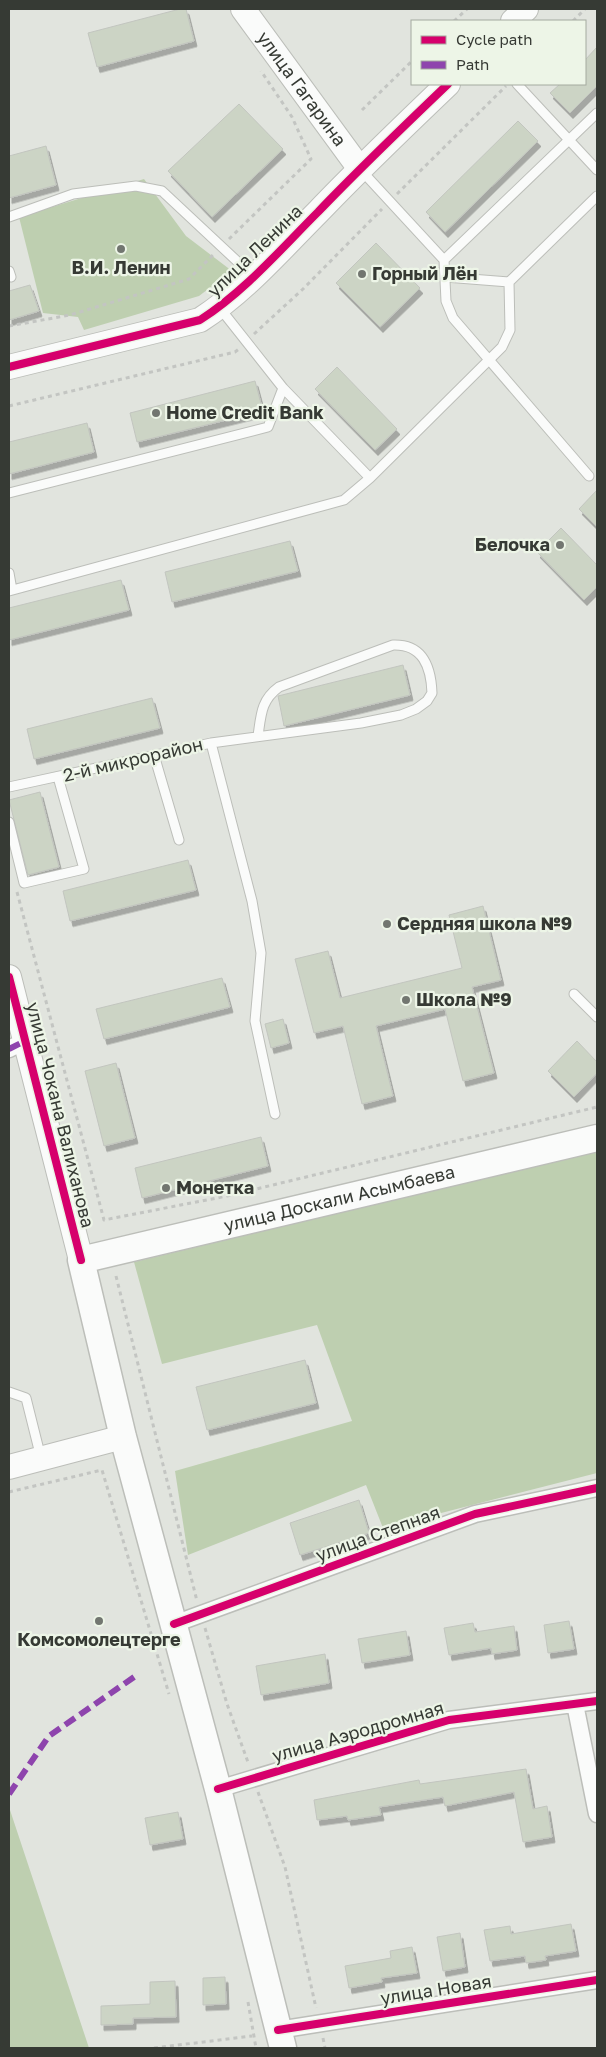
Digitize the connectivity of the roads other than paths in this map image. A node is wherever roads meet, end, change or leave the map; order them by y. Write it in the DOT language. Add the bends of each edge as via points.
graph roads {
  1 [pos="243,9"];
  2 [pos="526,9"];
  3 [pos="514,20"];
  4 [pos="447,85"];
  5 [pos="518,85"];
  6 [pos="597,113"];
  7 [pos="570,139"];
  8 [pos="360,169"];
  9 [pos="597,170"];
  10 [pos="597,196"];
  11 [pos="9,217"];
  12 [pos="444,260"];
  13 [pos="254,277"];
  14 [pos="445,277"];
  15 [pos="509,282"];
  16 [pos="219,307"];
  17 [pos="490,360"];
  18 [pos="9,367"];
  19 [pos="283,388"];
  20 [pos="589,476"];
  21 [pos="370,478"];
  22 [pos="9,493"];
  23 [pos="9,573"];
  24 [pos="11,590"];
  25 [pos="258,736"];
  26 [pos="211,743"];
  27 [pos="154,756"];
  28 [pos="58,777"];
  29 [pos="9,787"];
  30 [pos="9,822"];
  31 [pos="179,840"];
  32 [pos="9,977"];
  33 [pos="574,994"];
  34 [pos="597,1017"];
  35 [pos="17,1045"];
  36 [pos="275,1114"];
  37 [pos="597,1138"];
  38 [pos="81,1260"];
  39 [pos="9,1392"];
  40 [pos="123,1437"];
  41 [pos="42,1458"];
  42 [pos="9,1467"];
  43 [pos="597,1488"];
  44 [pos="174,1624"];
  45 [pos="597,1701"];
  46 [pos="575,1704"];
  47 [pos="218,1789"];
  48 [pos="597,1814"];
  49 [pos="597,1980"];
  50 [pos="280,2039"];
  1 -- 8 [label="street, улица Гагарина"];
  2 -- 3 [label="street"];
  4 -- 8 [label="street, улица Ленина"];
  5 -- 7 [label="lane"];
  6 -- 7 [label="lane"];
  7 -- 9 [label="lane"];
  7 -- 12 [label="lane"];
  8 -- 12 [label="lane"];
  8 -- 13 [label="street, улица Ленина"];
  10 -- 15 [label="lane"];
  11 -- 13 [label="lane" via="73,194 136,186 162,191"];
  12 -- 14 [label="lane"];
  13 -- 16 [label="street, улица Ленина"];
  14 -- 15 [label="lane"];
  14 -- 17 [label="lane" via="448,310"];
  15 -- 17 [label="lane" via="510,330 502,347"];
  16 -- 18 [label="street, улица Ленина" via="200,320"];
  16 -- 19 [label="lane"];
  17 -- 20 [label="lane"];
  17 -- 21 [label="lane"];
  19 -- 21 [label="lane"];
  19 -- 22 [label="lane" via="268,427"];
  21 -- 24 [label="lane" via="344,500"];
  23 -- 24 [label="lane"];
  25 -- 25 [label="lane, 2-й микрорайон" via="262,705 280,687 393,645 407,645 426,662 432,694 416,710 361,723"];
  25 -- 26 [label="lane, 2-й микрорайон"];
  26 -- 27 [label="lane, 2-й микрорайон"];
  26 -- 36 [label="lane" via="252,901 262,953 255,1021"];
  27 -- 28 [label="lane, 2-й микрорайон"];
  27 -- 31 [label="lane"];
  28 -- 29 [label="lane, 2-й микрорайон"];
  28 -- 30 [label="lane" via="84,869 24,883"];
  32 -- 35 [label="street, улица Чокана Валиханова"];
  33 -- 34 [label="lane"];
  35 -- 38 [label="street, улица Чокана Валиханова"];
  37 -- 38 [label="main road, улица Доскали Асымбаева"];
  38 -- 40 [label="main road, улица Чокана Валиханова"];
  39 -- 41 [label="lane" via="26,1398"];
  40 -- 41 [label="street"];
  40 -- 44 [label="main road, улица Чокана Валиханова"];
  41 -- 42 [label="street"];
  43 -- 44 [label="street, улица Степная" via="475,1514"];
  44 -- 47 [label="main road, улица Чокана Валиханова"];
  45 -- 46 [label="street, улица Аэродромная"];
  46 -- 47 [label="street, улица Аэродромная" via="449,1720"];
  46 -- 48 [label="street"];
  47 -- 50 [label="main road, улица Чокана Валиханова"];
  49 -- 50 [label="street, улица Новая" via="320,2023"];
}
